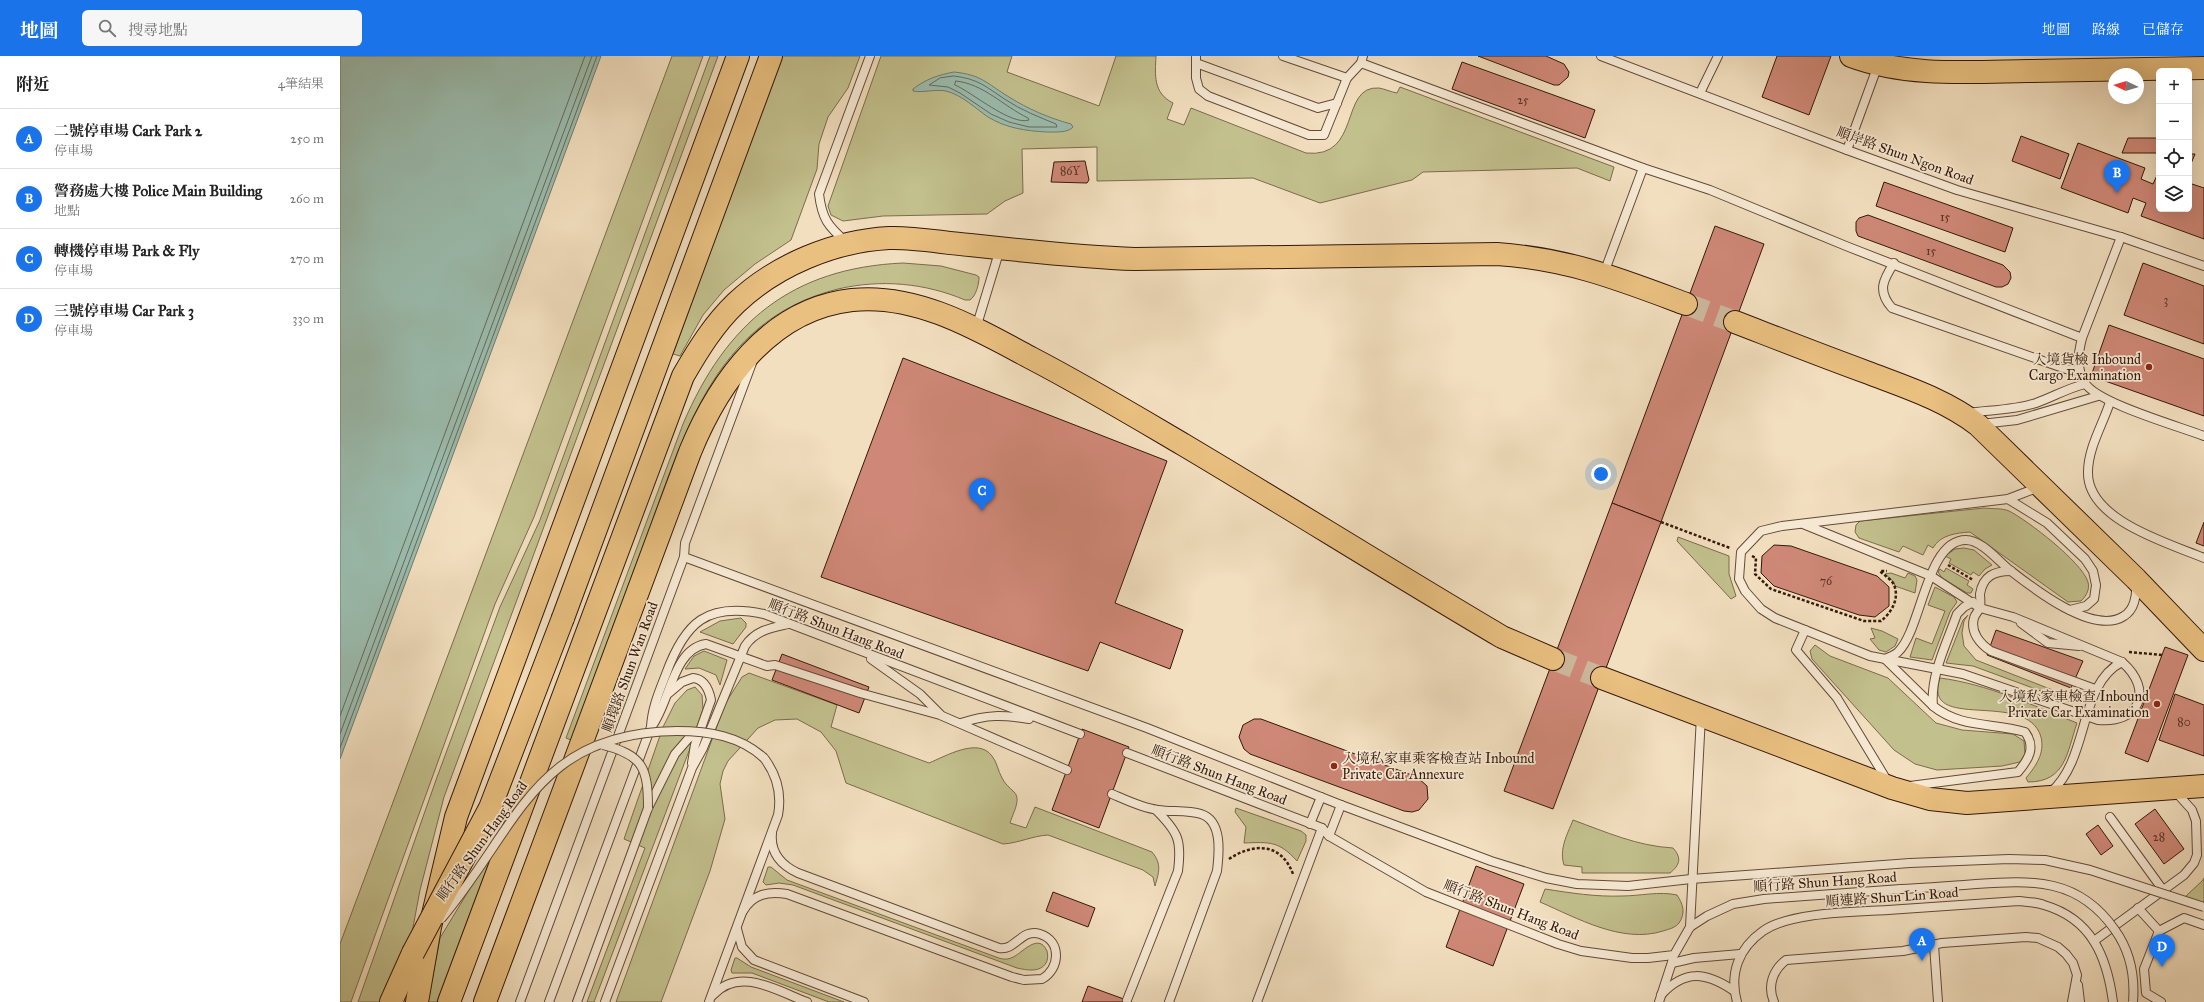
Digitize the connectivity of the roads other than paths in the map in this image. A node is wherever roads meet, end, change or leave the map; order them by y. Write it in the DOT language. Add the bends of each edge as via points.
graph roads {
  1 [pos="738,56"];
  2 [pos="771,56"];
  3 [pos="870,56"];
  4 [pos="1283,56"];
  5 [pos="1601,56"];
  6 [pos="1718,56"];
  7 [pos="1851,56"];
  8 [pos="1362,59"];
  9 [pos="1196,60"];
  10 [pos="1878,65"];
  11 [pos="2204,68"];
  12 [pos="1347,78"];
  13 [pos="1700,93"];
  14 [pos="1337,103"];
  15 [pos="1847,150"];
  16 [pos="1643,168"];
  17 [pos="2121,237"];
  18 [pos="847,244"];
  19 [pos="1000,248"];
  20 [pos="1894,263"];
  21 [pos="2204,266"];
  22 [pos="1604,273"];
  23 [pos="1686,304"];
  24 [pos="1735,322"];
  25 [pos="976,328"];
  26 [pos="2082,338"];
  27 [pos="763,340"];
  28 [pos="2079,371"];
  29 [pos="2085,384"];
  30 [pos="2098,396"];
  31 [pos="2110,402"];
  32 [pos="1970,419"];
  33 [pos="2204,436"];
  34 [pos="2040,486"];
  35 [pos="2008,499"];
  36 [pos="1803,524"];
  37 [pos="684,557"];
  38 [pos="2204,558"];
  39 [pos="2011,571"];
  40 [pos="1931,576"];
  41 [pos="2136,579"];
  42 [pos="1973,602"];
  43 [pos="1980,608"];
  44 [pos="2070,610"];
  45 [pos="788,624"];
  46 [pos="1805,630"];
  47 [pos="2204,650"];
  48 [pos="861,652"];
  49 [pos="740,656"];
  50 [pos="1553,659"];
  51 [pos="1884,659"];
  52 [pos="2122,662"];
  53 [pos="1937,669"];
  54 [pos="1602,678"];
  55 [pos="2095,689"];
  56 [pos="668,694"];
  57 [pos="1933,706"];
  58 [pos="940,715"];
  59 [pos="1701,716"];
  60 [pos="2088,717"];
  61 [pos="1046,721"];
  62 [pos="961,723"];
  63 [pos="651,727"];
  64 [pos="698,732"];
  65 [pos="1080,734"];
  66 [pos="601,744"];
  67 [pos="1127,753"];
  68 [pos="692,768"];
  69 [pos="1067,770"];
  70 [pos="2204,786"];
  71 [pos="2171,787"];
  72 [pos="1892,788"];
  73 [pos="1112,794"];
  74 [pos="2046,796"];
  75 [pos="1321,797"];
  76 [pos="1341,805"];
  77 [pos="648,808"];
  78 [pos="1156,810"];
  79 [pos="2110,817"];
  80 [pos="1310,824"];
  81 [pos="1322,828"];
  82 [pos="772,833"];
  83 [pos="1329,836"];
  84 [pos="1691,879"];
  85 [pos="2163,890"];
  86 [pos="2204,907"];
  87 [pos="2138,908"];
  88 [pos="743,911"];
  89 [pos="738,924"];
  90 [pos="2204,925"];
  91 [pos="1690,927"];
  92 [pos="2159,931"];
  93 [pos="2094,941"];
  94 [pos="1934,945"];
  95 [pos="413,953"];
  96 [pos="1740,954"];
  97 [pos="1673,959"];
  98 [pos="2076,975"];
  99 [pos="1734,990"];
  100 [pos="1660,999"];
  101 [pos="710,1000"];
  102 [pos="1127,1000"];
  103 [pos="391,1002"];
  104 [pos="417,1002"];
  105 [pos="449,1002"];
  106 [pos="485,1002"];
  107 [pos="520,1002"];
  108 [pos="549,1002"];
  109 [pos="577,1002"];
  110 [pos="605,1002"];
  111 [pos="807,1002"];
  112 [pos="864,1002"];
  113 [pos="1170,1002"];
  114 [pos="1258,1002"];
  115 [pos="1737,1002"];
  116 [pos="1774,1002"];
  117 [pos="1938,1002"];
  118 [pos="2072,1002"];
  119 [pos="2080,1002"];
  120 [pos="2113,1002"];
  121 [pos="2133,1002"];
  122 [pos="2161,1002"];
  1 -- 104 [label="highway" via="458,810 430,927"];
  2 -- 95 [label="highway, bridge" via="490,808"];
  3 -- 18 [label="lane" via="818,194 821,212 829,226"];
  4 -- 12 [label="lane"];
  5 -- 13 [label="lane, 順岸路 Shun Ngon Road"];
  6 -- 13 [label="lane"];
  7 -- 10 [label="highway"];
  8 -- 12 [label="lane"];
  8 -- 16 [label="lane"];
  9 -- 14 [label="lane" via="1318,108"];
  9 -- 14 [label="lane" via="1199,89 1208,96 1309,135 1324,135"];
  10 -- 11 [label="highway" via="1915,71 1976,72"];
  10 -- 15 [label="lane"];
  12 -- 14 [label="lane"];
  13 -- 15 [label="lane, 順岸路 Shun Ngon Road"];
  15 -- 17 [label="lane, 順岸路 Shun Ngon Road" via="1958,190"];
  16 -- 20 [label="lane" via="1710,190"];
  16 -- 22 [label="lane"];
  17 -- 21 [label="lane, 順岸路 Shun Ngon Road"];
  17 -- 26 [label="lane"];
  18 -- 19 [label="highway" via="890,238"];
  18 -- 105 [label="highway" via="809,257 760,283 736,303 715,326 683,376"];
  19 -- 22 [label="highway" via="1093,258 1135,259 1497,254 1552,260"];
  19 -- 25 [label="lane"];
  20 -- 26 [label="lane"];
  20 -- 28 [label="lane" via="1882,282 1882,292 1892,308 2066,369"];
  22 -- 23 [label="highway"];
  24 -- 32 [label="highway" via="1903,386 1946,404"];
  25 -- 27 [label="highway" via="911,304 876,299 853,300 831,303 806,313"];
  25 -- 50 [label="highway" via="1090,389 1502,637"];
  26 -- 28 [label="lane" via="2078,355"];
  27 -- 37 [label="lane, 順環路 Shun Wan Road" via="685,543"];
  27 -- 106 [label="highway" via="726,381 694,440"];
  28 -- 29 [label="lane"];
  29 -- 30 [label="lane"];
  29 -- 32 [label="lane" via="2035,403"];
  30 -- 31 [label="lane"];
  30 -- 32 [label="lane" via="2016,420"];
  31 -- 33 [label="lane"];
  31 -- 38 [label="lane" via="2090,457 2087,470 2090,488 2111,514 2124,523"];
  32 -- 34 [label="highway"];
  34 -- 35 [label="lane"];
  34 -- 41 [label="highway"];
  35 -- 36 [label="lane"];
  35 -- 44 [label="lane" via="2047,523 2085,559 2093,571 2096,585 2094,599 2086,606"];
  36 -- 40 [label="lane"];
  36 -- 46 [label="lane" via="1761,531 1741,552 1739,579 1751,600 1775,618"];
  37 -- 75 [label="lane" via="1147,728"];
  37 -- 107 [label="lane, 順環路 Shun Wan Road"];
  39 -- 40 [label="lane" via="1978,544 1967,540 1945,548"];
  39 -- 43 [label="lane" via="1998,571 1982,585"];
  39 -- 44 [label="lane"];
  40 -- 42 [label="lane"];
  40 -- 51 [label="lane" via="1906,641 1898,653"];
  41 -- 44 [label="lane" via="2130,612 2120,619 2096,620"];
  41 -- 47 [label="highway"];
  42 -- 43 [label="lane"];
  42 -- 53 [label="lane" via="1958,614"];
  43 -- 52 [label="lane" via="2013,617"];
  43 -- 55 [label="lane" via="1974,618 1974,633 1982,645 1991,651"];
  45 -- 48 [label="lane, 順行路 Shun Hang Road"];
  45 -- 49 [label="lane" via="759,632 750,639"];
  45 -- 63 [label="lane, 順行路 Shun Hang Road" via="764,614 744,610 722,611 700,621 680,641 672,658 652,710"];
  46 -- 51 [label="lane" via="1870,656"];
  46 -- 72 [label="lane" via="1796,650 1837,698"];
  48 -- 58 [label="lane" via="920,694"];
  48 -- 61 [label="lane, 順行路 Shun Hang Road"];
  49 -- 56 [label="lane" via="706,644 698,645 685,655"];
  49 -- 58 [label="lane"];
  49 -- 68 [label="lane" via="703,748"];
  51 -- 53 [label="lane"];
  51 -- 57 [label="lane"];
  52 -- 55 [label="lane" via="2112,667"];
  52 -- 60 [label="lane" via="2135,675 2140,694 2138,704 2132,712 2121,718 2108,721"];
  53 -- 57 [label="lane" via="1932,692"];
  53 -- 60 [label="lane" via="1963,674"];
  54 -- 59 [label="highway"];
  55 -- 60 [label="lane"];
  56 -- 63 [label="lane" via="660,716"];
  56 -- 68 [label="lane" via="682,682 693,678 704,682 710,694 711,700 696,745"];
  57 -- 72 [label="lane" via="1944,715 1963,722 2008,727 2026,732 2030,739 2029,757 2018,772"];
  58 -- 62 [label="lane"];
  59 -- 72 [label="highway"];
  59 -- 84 [label="lane"];
  60 -- 74 [label="lane" via="2070,766 2058,786"];
  61 -- 62 [label="lane" via="984,716"];
  61 -- 65 [label="lane, 順行路 Shun Hang Road"];
  62 -- 69 [label="lane"];
  63 -- 108 [label="lane, 順行路 Shun Hang Road"];
  64 -- 66 [label="lane, 順行路 Shun Hang Road, bridge" via="660,731"];
  64 -- 77 [label="lane, bridge" via="675,754"];
  64 -- 82 [label="lane, 順行路 Shun Hang Road, bridge" via="732,738 749,746 764,758 774,773 780,792 778,814"];
  66 -- 77 [label="lane, bridge" via="630,754 642,766 647,780"];
  66 -- 95 [label="lane, 順行路 Shun Hang Road, bridge" via="566,762 531,793 461,895"];
  67 -- 80 [label="lane, 順行路 Shun Hang Road"];
  68 -- 110 [label="lane"];
  70 -- 71 [label="highway"];
  71 -- 74 [label="highway"];
  71 -- 85 [label="lane" via="2192,810 2196,821 2197,855 2190,869"];
  72 -- 74 [label="highway" via="1947,802 1967,803"];
  73 -- 78 [label="lane"];
  75 -- 76 [label="lane"];
  75 -- 80 [label="lane"];
  76 -- 83 [label="lane"];
  76 -- 84 [label="lane" via="1491,861 1546,878 1603,886"];
  77 -- 109 [label="lane"];
  78 -- 102 [label="lane" via="1173,826 1179,842 1178,871"];
  78 -- 113 [label="lane" via="1201,814 1210,821 1217,833 1220,850 1217,871"];
  79 -- 85 [label="lane"];
  80 -- 81 [label="lane, 順行路 Shun Hang Road"];
  81 -- 83 [label="lane, 順行路 Shun Hang Road"];
  81 -- 114 [label="lane"];
  82 -- 88 [label="lane, 順行路 Shun Hang Road"];
  82 -- 88 [label="lane" via="771,841 778,858 794,871 999,948 1008,948 1027,933 1039,933 1049,939 1054,946 1054,967 1042,979 1024,980 1012,977 787,894 772,892 758,896 752,899"];
  83 -- 97 [label="lane, 順行路 Shun Hang Road" via="1426,892 1558,944 1632,958"];
  84 -- 86 [label="lane, bridge" via="1910,863 2045,860 2090,870"];
  84 -- 91 [label="lane"];
  85 -- 87 [label="lane"];
  87 -- 92 [label="lane"];
  87 -- 93 [label="lane"];
  88 -- 89 [label="lane, 順行路 Shun Hang Road"];
  89 -- 101 [label="lane, 順行路 Shun Hang Road"];
  89 -- 112 [label="lane" via="739,941 745,952 754,960"];
  90 -- 92 [label="lane" via="2184,918"];
  91 -- 97 [label="lane, 順行路 Shun Hang Road"];
  91 -- 121 [label="lane, 順行路 Shun Hang Road, bridge" via="1720,908 1748,901 2025,881 2049,884 2071,892 2101,912 2119,935 2132,971"];
  92 -- 122 [label="lane" via="2144,969 2146,993"];
  93 -- 96 [label="lane, 順連路 Shun Lin Road" via="2078,923 2061,912 2044,904 2019,901 1792,918 1764,930"];
  93 -- 120 [label="lane, 順連路 Shun Lin Road" via="2109,974"];
  94 -- 98 [label="lane" via="2026,936 2038,938 2066,954"];
  94 -- 116 [label="lane" via="1904,951 1786,960 1778,966 1773,977 1770,988"];
  94 -- 117 [label="lane"];
  95 -- 103 [label="highway"];
  96 -- 97 [label="lane"];
  96 -- 99 [label="lane, 順連路 Shun Lin Road"];
  97 -- 100 [label="lane"];
  98 -- 118 [label="lane"];
  98 -- 119 [label="lane"];
  99 -- 100 [label="lane" via="1712,978 1693,976 1678,980"];
  99 -- 115 [label="lane, 順連路 Shun Lin Road"];
  101 -- 111 [label="lane" via="723,987 741,980"];
}
